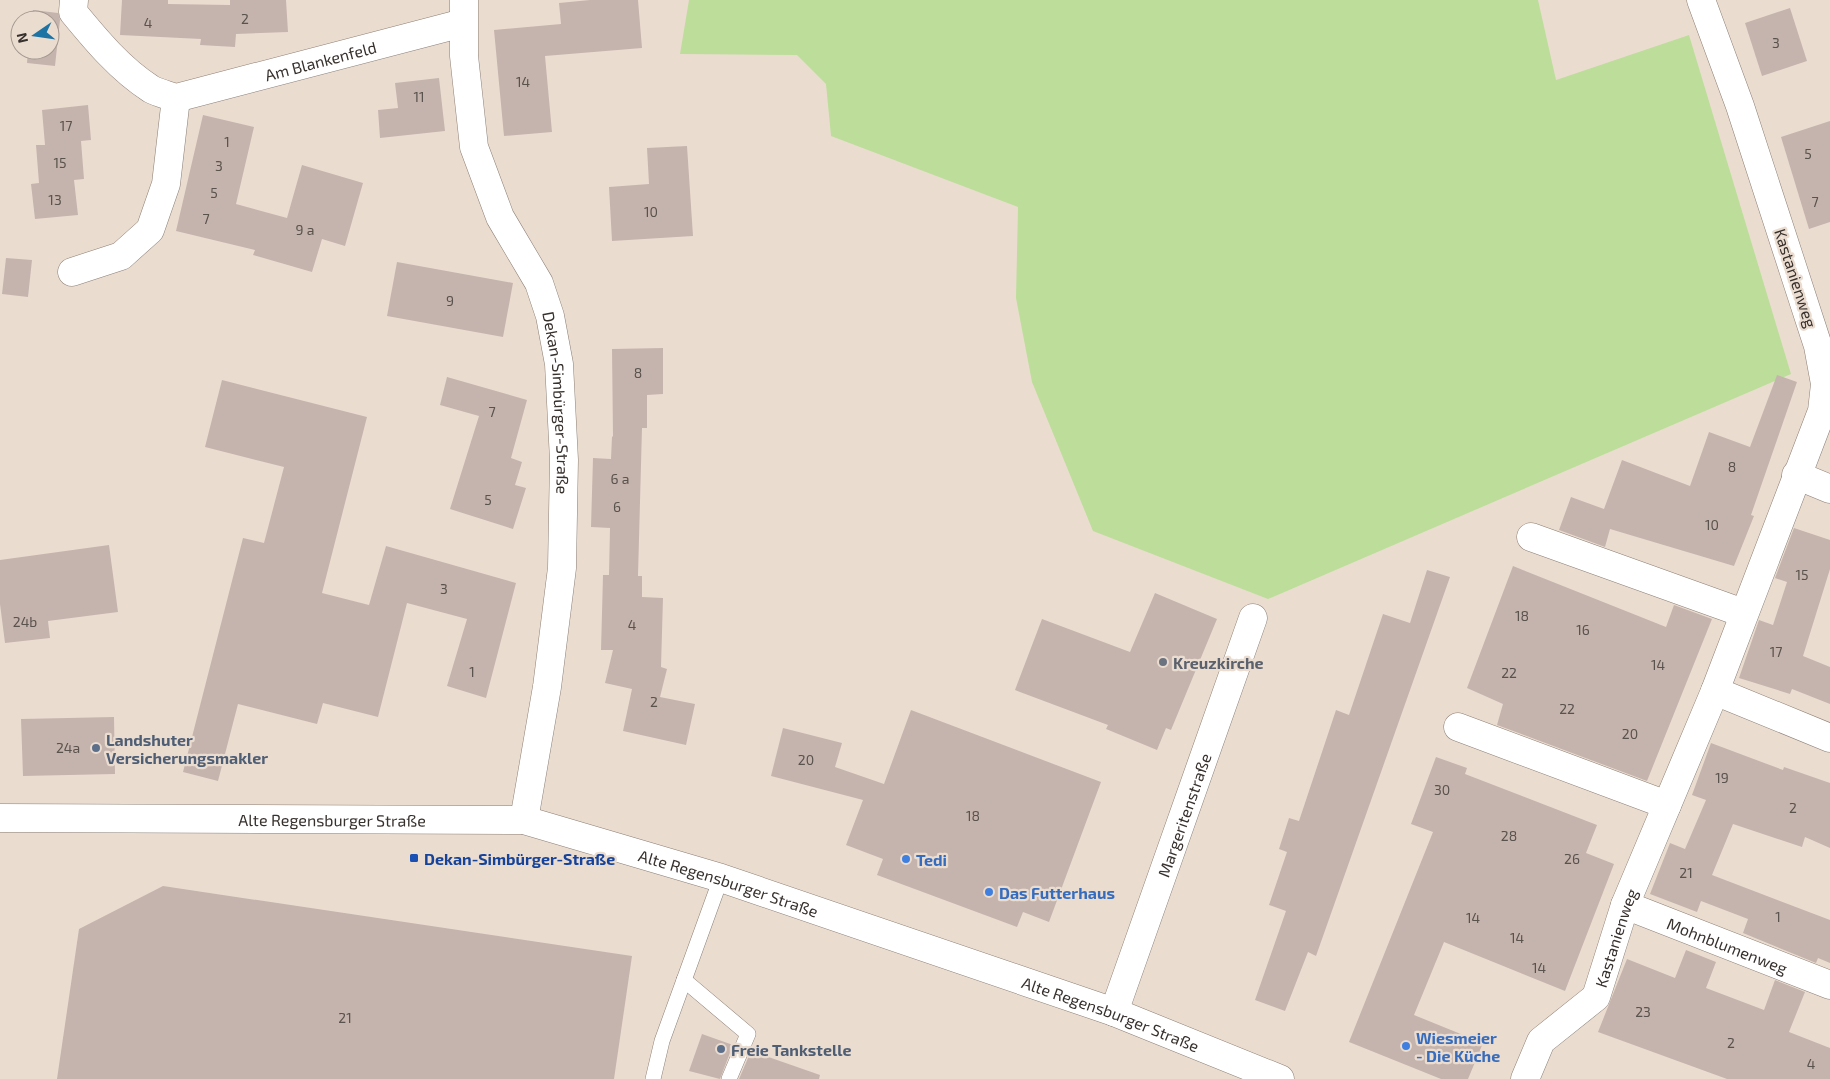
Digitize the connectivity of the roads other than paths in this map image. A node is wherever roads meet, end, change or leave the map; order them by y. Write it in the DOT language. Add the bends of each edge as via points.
graph roads {
  1 [pos="74,0"];
  2 [pos="1701,0"];
  3 [pos="463,12"];
  4 [pos="176,98"];
  5 [pos="72,272"];
  6 [pos="1796,475"];
  7 [pos="1830,489"];
  8 [pos="1531,537"];
  9 [pos="1743,613"];
  10 [pos="1253,618"];
  11 [pos="1715,691"];
  12 [pos="1458,727"];
  13 [pos="1830,738"];
  14 [pos="1667,805"];
  15 [pos="0,818"];
  16 [pos="524,820"];
  17 [pos="720,878"];
  18 [pos="1625,906"];
  19 [pos="684,980"];
  20 [pos="1830,985"];
  21 [pos="1114,1012"];
  22 [pos="653,1079"];
  23 [pos="729,1079"];
  24 [pos="1280,1079"];
  25 [pos="1525,1079"];
  1 -- 4 [label="street" via="73,12 121,66 152,90"];
  2 -- 6 [label="street, Kastanienweg" via="1740,106 1820,355 1825,384 1822,411"];
  3 -- 4 [label="street, Am Blankenfeld"];
  3 -- 16 [label="street, Dekan-Simbürger-Straße" via="474,148 500,217 539,283 550,316 559,364 564,460 562,568 547,687"];
  4 -- 5 [label="street" via="166,184 150,230 121,256"];
  6 -- 7 [label="street"];
  6 -- 9 [label="street, Kastanienweg"];
  8 -- 9 [label="street"];
  9 -- 11 [label="street, Kastanienweg"];
  10 -- 21 [label="street, Margeritenstraße"];
  11 -- 13 [label="street"];
  11 -- 14 [label="street, Kastanienweg"];
  12 -- 14 [label="street"];
  14 -- 18 [label="street, Kastanienweg"];
  15 -- 16 [label="street, Alte Regensburger Straße"];
  16 -- 17 [label="street, Alte Regensburger Straße"];
  17 -- 19 [label="lane"];
  17 -- 21 [label="street, Alte Regensburger Straße"];
  18 -- 20 [label="street, Mohnblumenweg"];
  18 -- 25 [label="street, Kastanienweg" via="1596,997 1541,1041"];
  19 -- 22 [label="lane" via="662,1041"];
  19 -- 23 [label="lane" via="748,1034"];
  21 -- 24 [label="street, Alte Regensburger Straße"];
}
